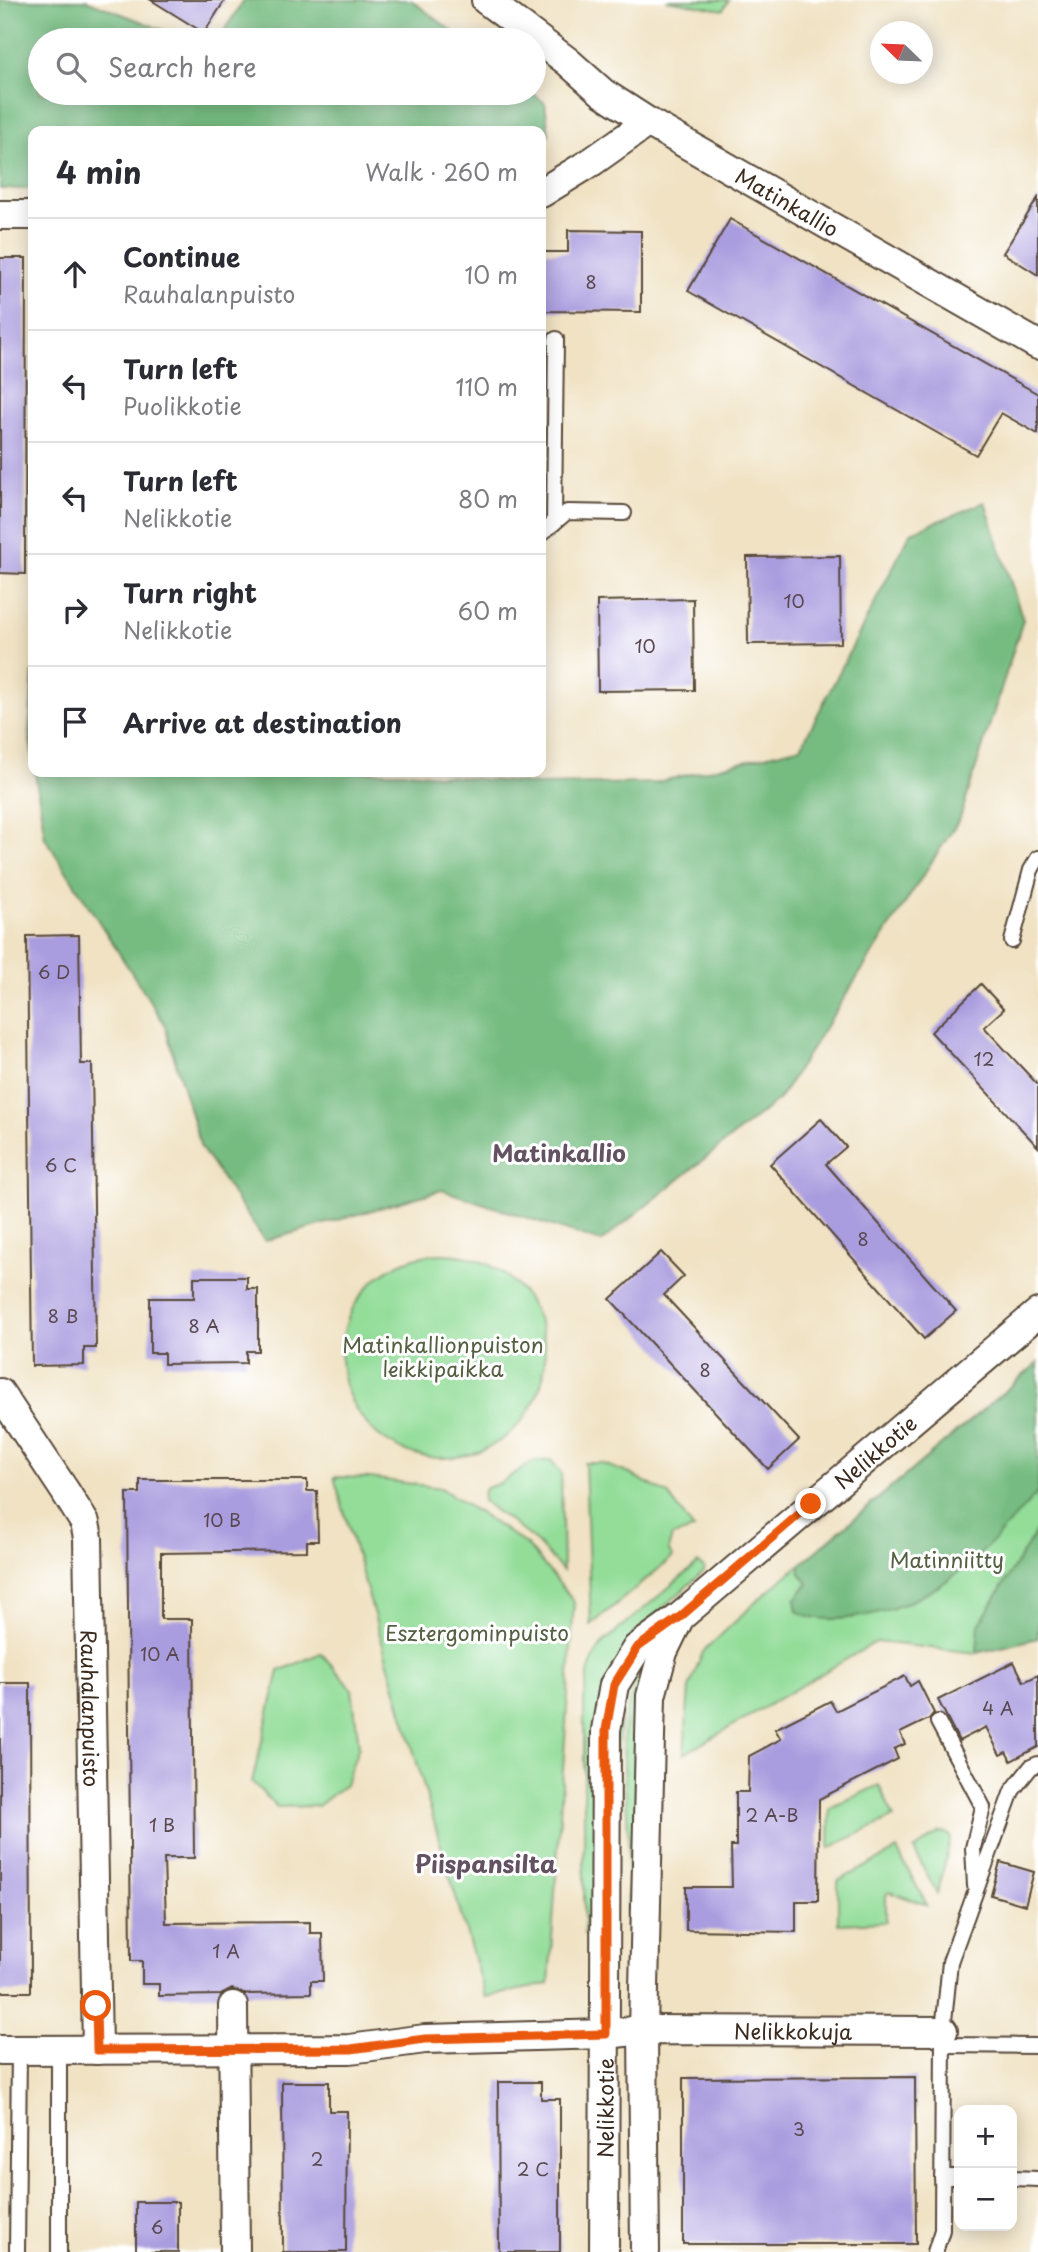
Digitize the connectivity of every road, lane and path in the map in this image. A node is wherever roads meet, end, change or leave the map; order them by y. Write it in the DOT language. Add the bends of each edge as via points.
graph roads {
  1 [pos="486,0"];
  2 [pos="523,28"];
  3 [pos="546,45"];
  4 [pos="648,122"];
  5 [pos="546,190"];
  6 [pos="0,215"];
  7 [pos="28,215"];
  8 [pos="556,339"];
  9 [pos="1038,345"];
  10 [pos="624,513"];
  11 [pos="554,523"];
  12 [pos="546,530"];
  13 [pos="1038,858"];
  14 [pos="1012,941"];
  15 [pos="1038,1313"];
  16 [pos="0,1393"];
  17 [pos="680,1617"];
  18 [pos="938,1722"];
  19 [pos="1038,1764"];
  20 [pos="975,1895"];
  21 [pos="233,2006"];
  22 [pos="643,2029"];
  23 [pos="606,2034"];
  24 [pos="943,2038"];
  25 [pos="1038,2046"];
  26 [pos="233,2049"];
  27 [pos="9,2050"];
  28 [pos="59,2050"];
  29 [pos="97,2050"];
  30 [pos="942,2177"];
  31 [pos="954,2177"];
  32 [pos="1017,2178"];
  33 [pos="1038,2179"];
  34 [pos="17,2252"];
  35 [pos="59,2252"];
  36 [pos="235,2252"];
  37 [pos="604,2252"];
  38 [pos="645,2252"];
  39 [pos="935,2252"];
  1 -- 2 [label="street, Matinkallio"];
  3 -- 4 [label="street, Matinkallio" via="603,93"];
  4 -- 5 [label="street"];
  4 -- 9 [label="street, Matinkallio"];
  6 -- 7 [label="street"];
  8 -- 11 [label="lane"];
  10 -- 11 [label="lane" via="567,512"];
  11 -- 12 [label="lane"];
  13 -- 14 [label="lane"];
  15 -- 17 [label="street, Nelikkotie"];
  16 -- 29 [label="street, Rauhalanpuisto" via="85,1523 88,1538"];
  17 -- 22 [label="street, Nelikkotie" via="663,1652 651,1696"];
  17 -- 23 [label="street, Nelikkotie" via="638,1647 614,1685 606,1730"];
  18 -- 20 [label="lane" via="983,1807 973,1848"];
  19 -- 20 [label="lane" via="1012,1791"];
  20 -- 24 [label="lane" via="950,1962"];
  21 -- 26 [label="street"];
  22 -- 23 [label="street, Nelikkokuja"];
  22 -- 24 [label="street, Nelikkokuja"];
  22 -- 38 [label="street, Nelikkotie"];
  23 -- 26 [label="street, Nelikkokuja" via="425,2039 351,2049"];
  23 -- 37 [label="street, Nelikkotie"];
  24 -- 25 [label="lane"];
  24 -- 30 [label="lane"];
  26 -- 29 [label="street, Nelikkokuja"];
  26 -- 36 [label="street"];
  27 -- 28 [label="street, Nelikkokuja"];
  27 -- 34 [label="lane"];
  28 -- 29 [label="street, Nelikkokuja"];
  28 -- 35 [label="lane"];
  30 -- 31 [label="lane"];
  30 -- 39 [label="lane" via="942,2230"];
  32 -- 33 [label="lane"];
}
